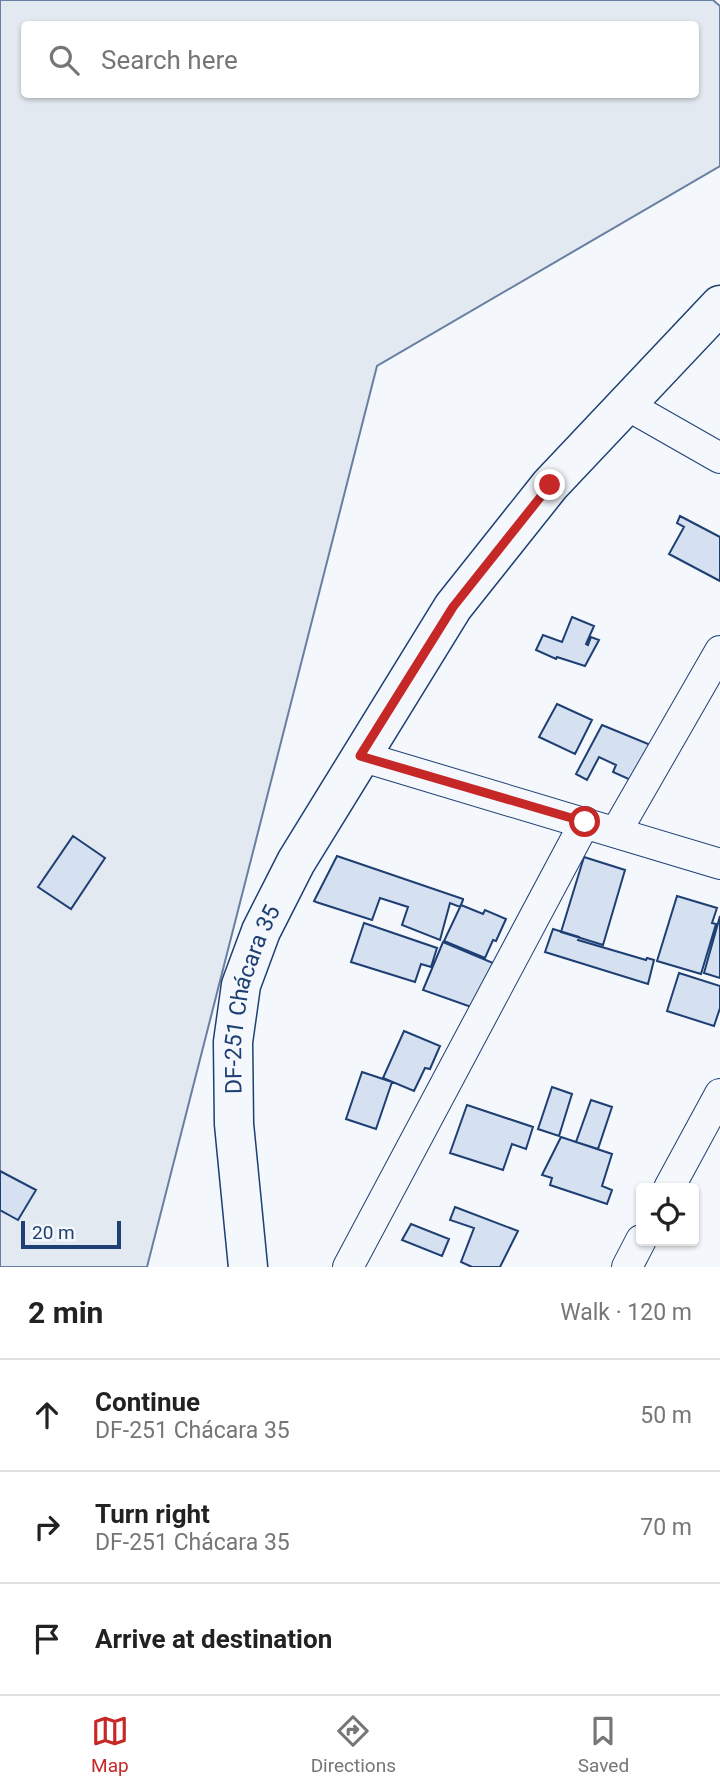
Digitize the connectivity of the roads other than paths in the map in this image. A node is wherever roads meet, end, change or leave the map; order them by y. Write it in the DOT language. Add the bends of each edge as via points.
graph roads {
  1 [pos="720,305"];
  2 [pos="627,405"];
  3 [pos="720,458"];
  4 [pos="720,651"];
  5 [pos="360,756"];
  6 [pos="585,822"];
  7 [pos="616,832"];
  8 [pos="720,864"];
  9 [pos="720,1094"];
  10 [pos="672,1183"];
  11 [pos="638,1246"];
  12 [pos="247,1267"];
  13 [pos="348,1267"];
  14 [pos="627,1267"];
  1 -- 2 [label="street, DF-251 Chácara 35"];
  2 -- 3 [label="street"];
  2 -- 5 [label="street, DF-251 Chácara 35" via="550,485 453,607"];
  4 -- 7 [label="street"];
  5 -- 6 [label="street"];
  5 -- 12 [label="street, DF-251 Chácara 35" via="296,862 241,985 233,1042 234,1124"];
  6 -- 7 [label="street"];
  6 -- 13 [label="street"];
  7 -- 8 [label="street"];
  9 -- 10 [label="street"];
  11 -- 14 [label="street"];
}
